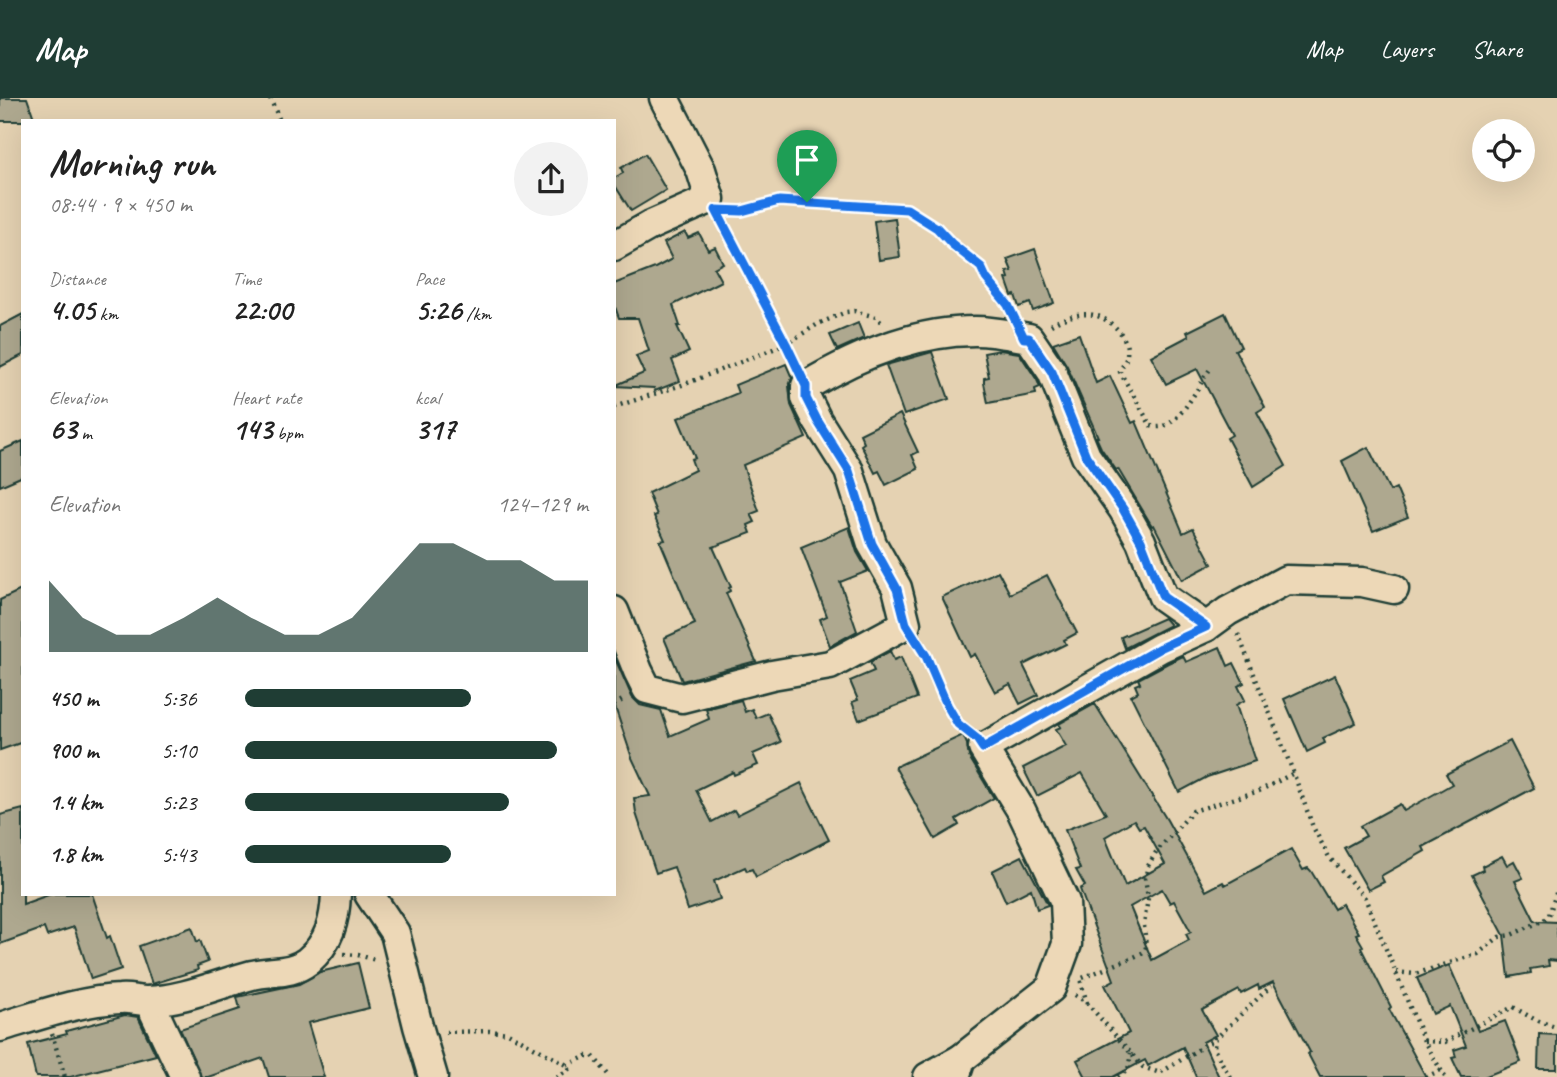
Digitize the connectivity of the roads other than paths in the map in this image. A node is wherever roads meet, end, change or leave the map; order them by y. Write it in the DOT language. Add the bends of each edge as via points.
graph roads {
  1 [pos="664,98"];
  2 [pos="616,245"];
  3 [pos="1394,589"];
  4 [pos="616,616"];
  5 [pos="1217,619"];
  6 [pos="336,896"];
  7 [pos="370,896"];
  8 [pos="149,1001"];
  9 [pos="1,1023"];
  10 [pos="958,1068"];
  11 [pos="185,1077"];
  12 [pos="433,1077"];
  13 [pos="928,1077"];
  1 -- 2 [label="street" via="713,204 651,225"];
  3 -- 5 [label="street" via="1362,582 1286,580"];
  4 -- 5 [label="street" via="647,689 682,698 830,665 906,624 897,589 872,544 849,471 817,420 806,398 806,386 905,341 977,331 1027,338 1052,372 1086,456 1141,541 1163,597"];
  5 -- 10 [label="street" via="983,748 1021,810 1065,902 1067,944 1051,988"];
  6 -- 8 [label="street" via="326,943 306,962 283,973 255,974"];
  7 -- 12 [label="street" via="396,933"];
  8 -- 9 [label="street" via="120,999"];
  8 -- 11 [label="street"];
  10 -- 13 [label="street"];
}
